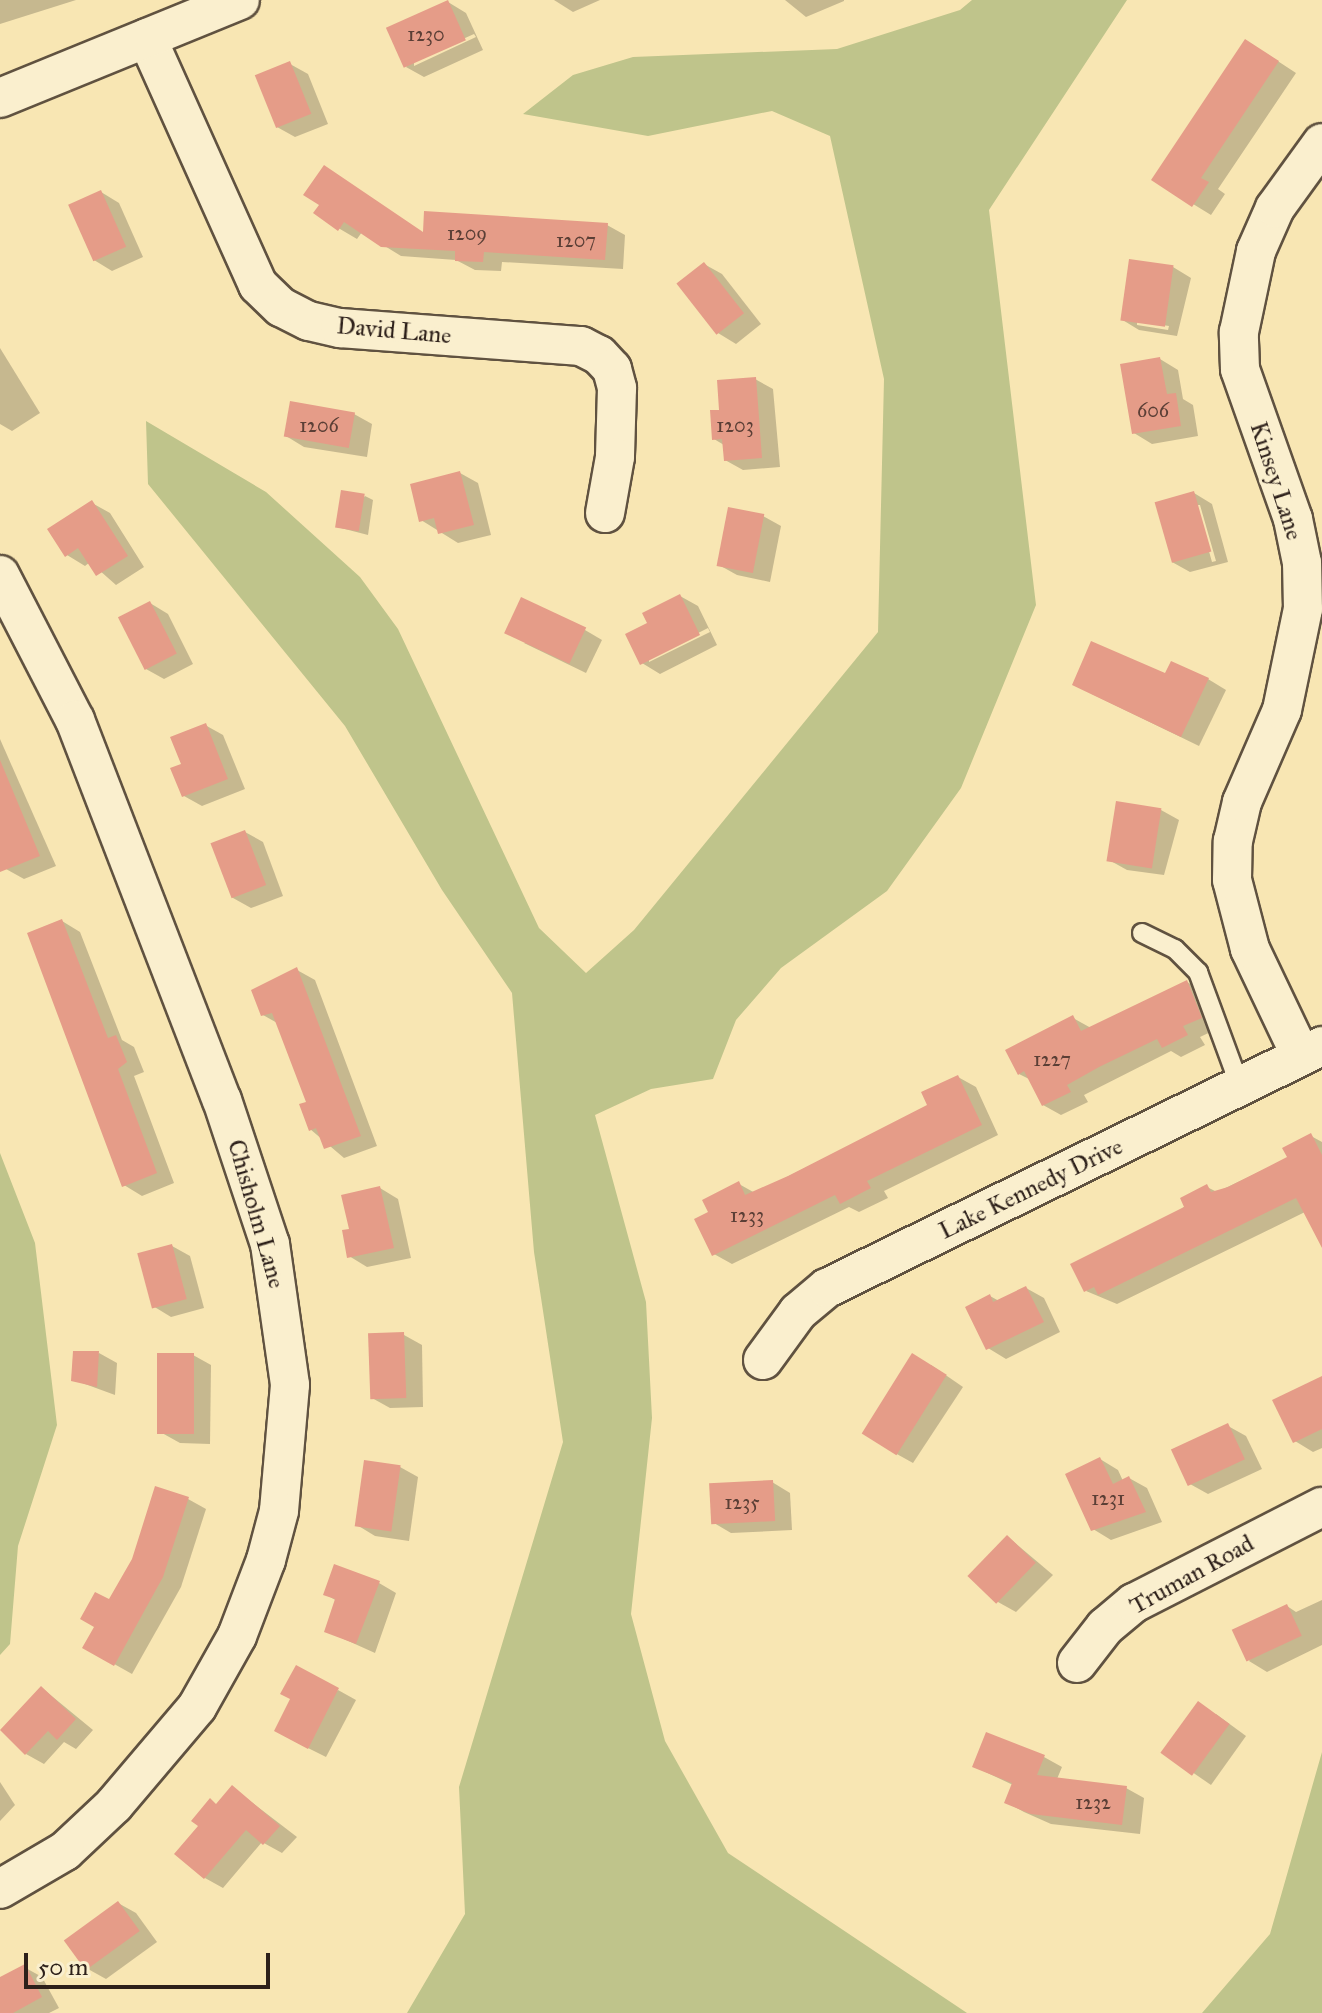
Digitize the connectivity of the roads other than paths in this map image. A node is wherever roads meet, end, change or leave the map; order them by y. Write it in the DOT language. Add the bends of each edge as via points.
graph roads {
  1 [pos="240,0"];
  2 [pos="147,38"];
  3 [pos="0,98"];
  4 [pos="1322,143"];
  5 [pos="605,513"];
  6 [pos="0,575"];
  7 [pos="1142,933"];
  8 [pos="1312,1051"];
  9 [pos="1240,1086"];
  10 [pos="763,1360"];
  11 [pos="1322,1507"];
  12 [pos="1077,1663"];
  13 [pos="0,1889"];
  1 -- 2 [label="street"];
  2 -- 3 [label="street"];
  2 -- 5 [label="street, David Lane" via="258,285 281,307 340,328 581,346 599,355 612,369 617,388 615,457"];
  4 -- 8 [label="street, Kinsey Lane" via="1275,208 1256,251 1239,332 1240,369 1293,519 1302,563 1303,609 1282,710 1242,802 1232,880 1250,949"];
  6 -- 13 [label="street, Chisholm Lane" via="75,720 222,1100 270,1244 284,1314 290,1385 279,1511 266,1560 237,1636 197,1707 65,1851"];
  7 -- 9 [label="lane" via="1175,949 1198,972"];
  8 -- 9 [label="street, Lake Kennedy Drive"];
  9 -- 10 [label="street, Lake Kennedy Drive" via="827,1288 798,1312"];
  11 -- 12 [label="street, Truman Road" via="1134,1603 1105,1627"];
}
